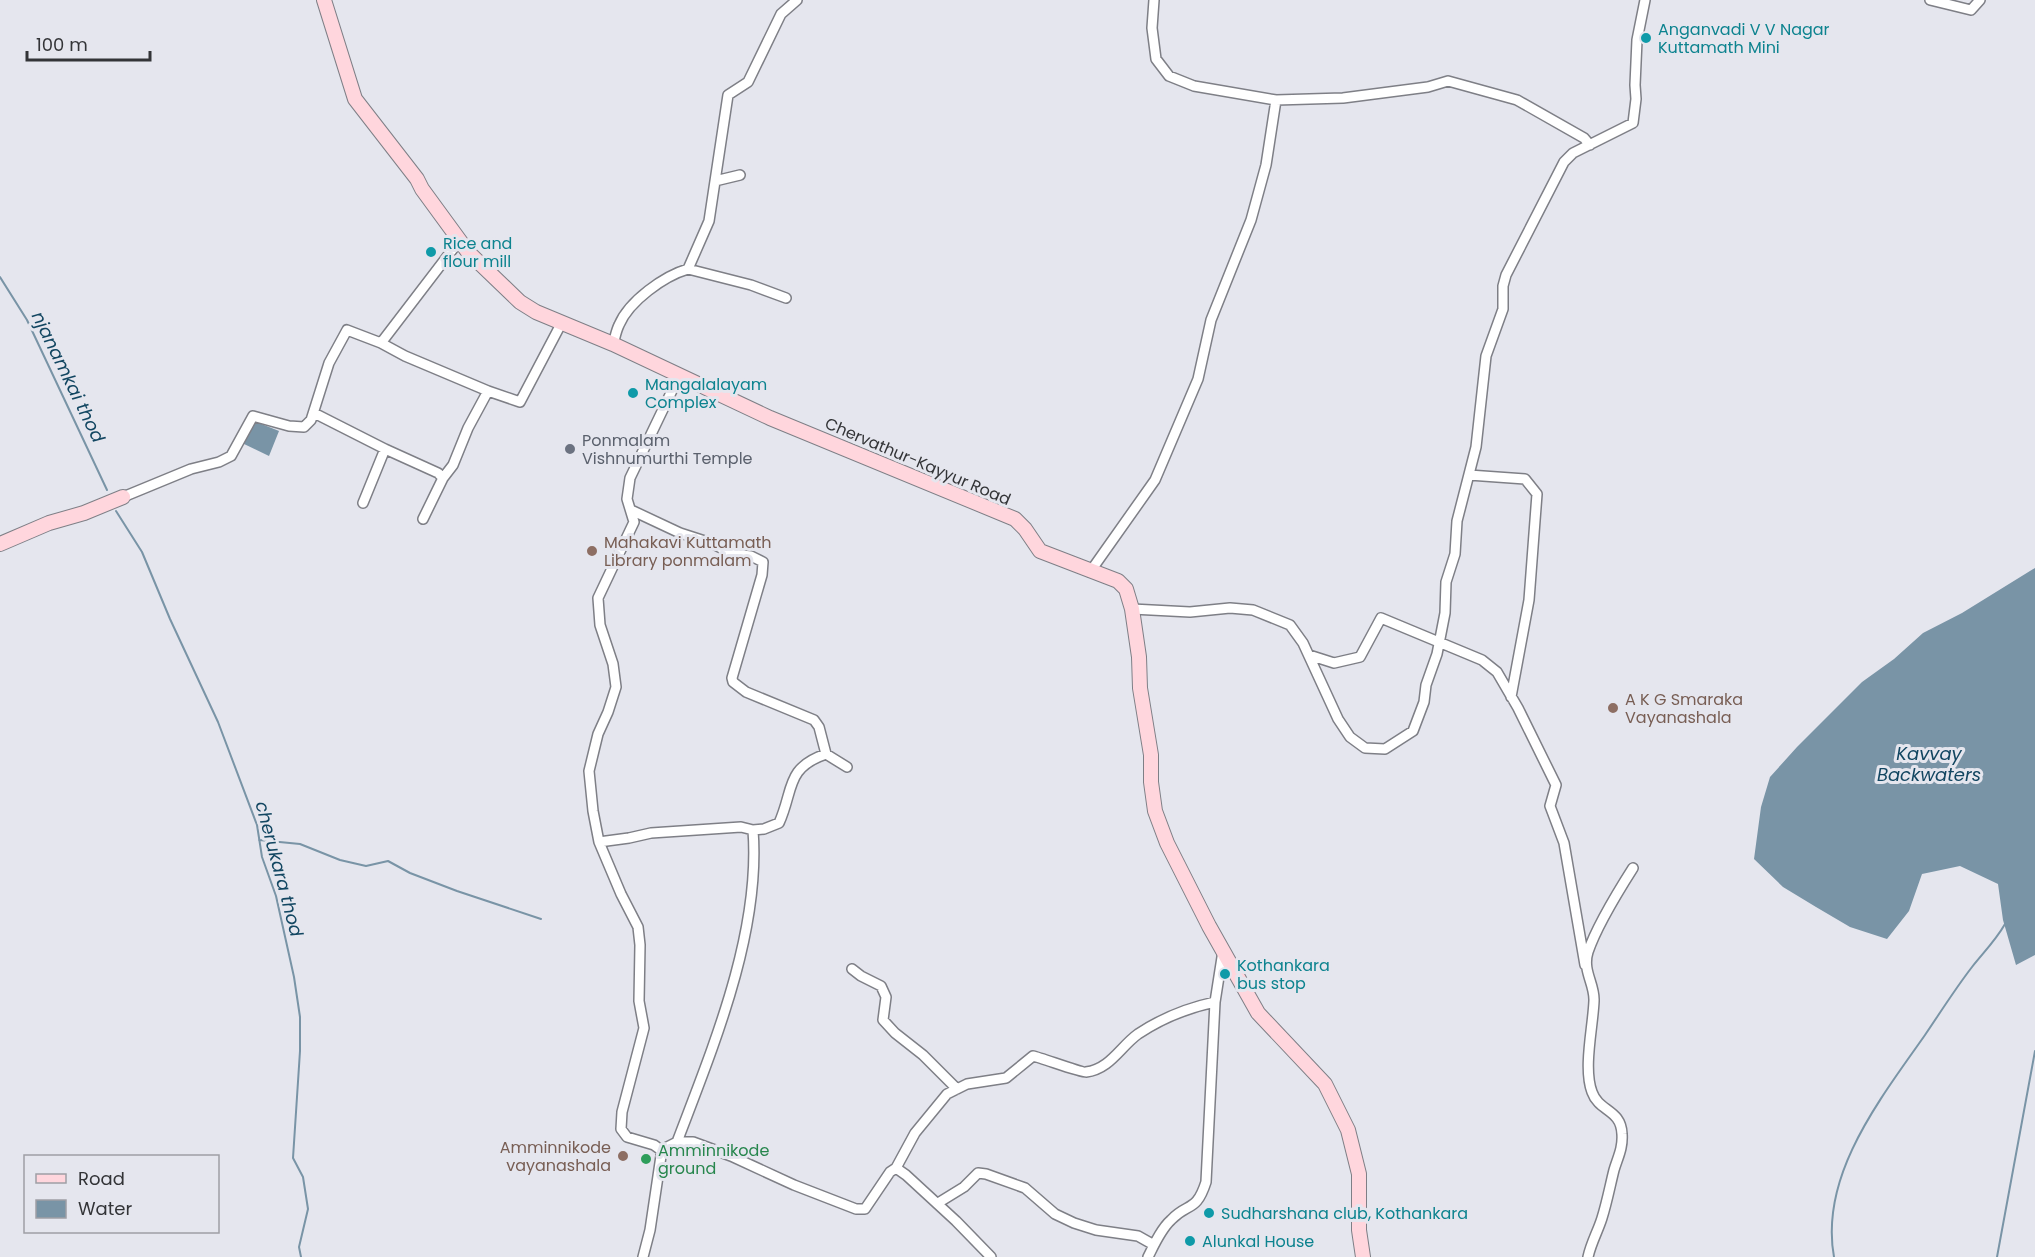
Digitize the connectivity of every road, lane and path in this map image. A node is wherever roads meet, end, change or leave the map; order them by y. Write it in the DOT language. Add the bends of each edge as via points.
graph roads {
  1 [pos="324,0"];
  2 [pos="797,0"];
  3 [pos="1154,0"];
  4 [pos="1645,0"];
  5 [pos="1930,0"];
  6 [pos="1980,0"];
  7 [pos="1276,100"];
  8 [pos="1590,145"];
  9 [pos="740,175"];
  10 [pos="715,181"];
  11 [pos="459,241"];
  12 [pos="688,269"];
  13 [pos="786,298"];
  14 [pos="561,324"];
  15 [pos="381,343"];
  16 [pos="613,344"];
  17 [pos="679,376"];
  18 [pos="488,391"];
  19 [pos="314,413"];
  20 [pos="385,449"];
  21 [pos="1469,475"];
  22 [pos="443,478"];
  23 [pos="123,496"];
  24 [pos="363,503"];
  25 [pos="631,510"];
  26 [pos="423,519"];
  27 [pos="0,544"];
  28 [pos="1090,572"];
  29 [pos="1132,609"];
  30 [pos="1439,642"];
  31 [pos="1309,655"];
  32 [pos="1511,697"];
  33 [pos="826,754"];
  34 [pos="847,767"];
  35 [pos="753,830"];
  36 [pos="599,842"];
  37 [pos="1633,868"];
  38 [pos="1223,951"];
  39 [pos="1585,964"];
  40 [pos="852,969"];
  41 [pos="1215,1002"];
  42 [pos="957,1089"];
  43 [pos="677,1142"];
  44 [pos="661,1150"];
  45 [pos="896,1168"];
  46 [pos="938,1203"];
  47 [pos="1154,1245"];
  48 [pos="643,1257"];
  49 [pos="991,1257"];
  50 [pos="1148,1257"];
  51 [pos="1363,1257"];
  52 [pos="1588,1257"];
  1 -- 11 [label="main road, Chervathur-Kayyur Road" via="355,99"];
  2 -- 10 [label="street" via="781,14 748,82 728,95"];
  3 -- 7 [label="street" via="1156,59 1169,76 1194,86"];
  4 -- 8 [label="street" via="1637,40 1633,123"];
  5 -- 6 [label="street" via="1971,10"];
  7 -- 8 [label="street" via="1343,98 1448,81 1517,100"];
  7 -- 28 [label="street" via="1266,165 1251,220 1210,320 1198,380 1155,480"];
  8 -- 21 [label="street" via="1572,153 1564,162 1506,274 1503,309 1486,356 1478,435"];
  9 -- 10 [label="street"];
  10 -- 12 [label="street" via="709,221"];
  11 -- 14 [label="main road, Chervathur-Kayyur Road" via="520,302"];
  11 -- 15 [label="street"];
  12 -- 13 [label="street"];
  12 -- 16 [label="street" via="672,273 637,300 620,323"];
  14 -- 16 [label="main road, Chervathur-Kayyur Road"];
  14 -- 18 [label="street" via="520,402"];
  15 -- 18 [label="street"];
  15 -- 19 [label="street" via="347,330 329,363"];
  16 -- 17 [label="main road, Chervathur-Kayyur Road"];
  17 -- 25 [label="street" via="630,478 627,499"];
  17 -- 28 [label="main road, Chervathur-Kayyur Road" via="770,418 1015,519 1040,551"];
  18 -- 22 [label="street"];
  19 -- 20 [label="street"];
  19 -- 23 [label="street" via="304,427 253,416 231,456"];
  20 -- 22 [label="street"];
  20 -- 24 [label="street"];
  21 -- 30 [label="street" via="1446,582"];
  21 -- 32 [label="street" via="1525,479 1537,495 1529,600"];
  22 -- 26 [label="street"];
  23 -- 27 [label="main road"];
  25 -- 33 [label="street" via="733,554 763,562 733,682 746,692 814,720"];
  25 -- 36 [label="street" via="634,522 598,598 600,625 616,687 589,771"];
  28 -- 29 [label="main road, Chervathur-Kayyur Road" via="1118,581 1126,589"];
  29 -- 31 [label="street" via="1253,610 1290,625"];
  29 -- 38 [label="main road, Chervathur-Kayyur Road" via="1155,811 1167,843"];
  30 -- 31 [label="street" via="1381,618 1360,657 1334,663"];
  30 -- 31 [label="street" via="1413,730 1385,748 1365,748 1350,737"];
  30 -- 32 [label="street" via="1482,660 1497,672"];
  32 -- 39 [label="street" via="1556,785 1550,806 1564,843"];
  33 -- 34 [label="street"];
  33 -- 35 [label="street" via="811,759 798,770 779,823"];
  35 -- 36 [label="street" via="741,827 651,833"];
  35 -- 43 [label="street" via="755,859 743,942 716,1041"];
  36 -- 44 [label="street" via="638,927 640,945 639,1001 644,1028 621,1129 627,1137"];
  37 -- 39 [label="street" via="1592,943"];
  38 -- 41 [label="street"];
  38 -- 51 [label="main road, Chervathur-Kayyur Road" via="1258,1012 1325,1084 1348,1130 1359,1174"];
  39 -- 52 [label="street" via="1595,999 1590,1041 1592,1092 1598,1103 1616,1116 1623,1137"];
  40 -- 42 [label="street" via="881,986 885,997 884,1020"];
  41 -- 42 [label="street" via="1170,1015 1136,1036 1106,1065 1084,1073 1033,1056 1006,1078"];
  41 -- 47 [label="street" via="1206,1182 1195,1205 1171,1219"];
  42 -- 45 [label="street" via="929,1114"];
  43 -- 44 [label="street"];
  43 -- 45 [label="street" via="693,1142 731,1156 856,1209 865,1209"];
  44 -- 48 [label="street"];
  45 -- 46 [label="street"];
  46 -- 47 [label="street" via="978,1173 987,1174 1025,1188 1055,1214 1074,1223 1138,1236"];
  46 -- 49 [label="street"];
  47 -- 50 [label="street"];
}
